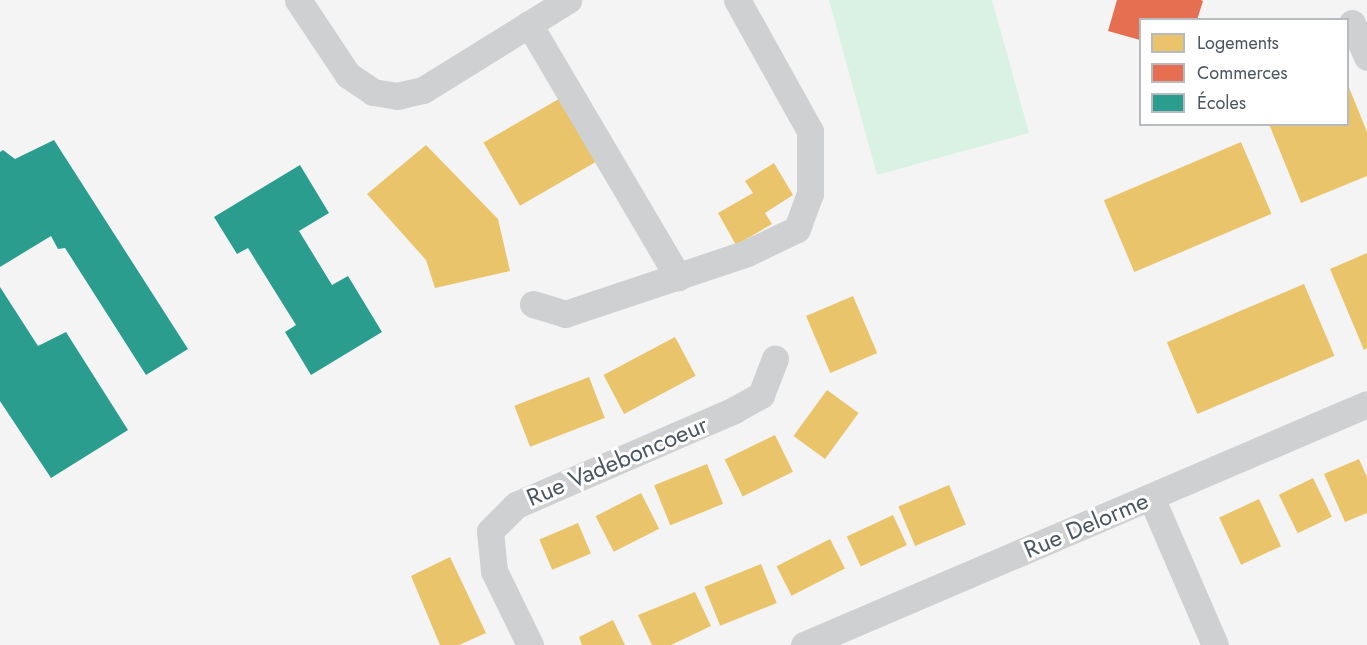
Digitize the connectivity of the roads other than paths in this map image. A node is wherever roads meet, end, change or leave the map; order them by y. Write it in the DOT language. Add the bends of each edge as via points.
graph roads {
  1 [pos="298,0"];
  2 [pos="568,0"];
  3 [pos="737,0"];
  4 [pos="1352,23"];
  5 [pos="529,24"];
  6 [pos="1367,57"];
  7 [pos="678,277"];
  8 [pos="533,304"];
  9 [pos="775,360"];
  10 [pos="1367,404"];
  11 [pos="1151,497"];
  12 [pos="530,645"];
  13 [pos="804,645"];
  14 [pos="1215,645"];
  1 -- 5 [label="street" via="348,75 373,92 397,96 423,90"];
  2 -- 5 [label="street"];
  3 -- 7 [label="street" via="810,131 810,194 797,229 747,253"];
  4 -- 6 [label="street"];
  5 -- 7 [label="street"];
  7 -- 8 [label="street" via="565,314"];
  9 -- 12 [label="street, Rue Vadeboncoeur" via="761,395 516,505 490,531 494,571"];
  10 -- 11 [label="street, Rue Delorme"];
  11 -- 13 [label="street, Rue Delorme"];
  11 -- 14 [label="street"];
}
